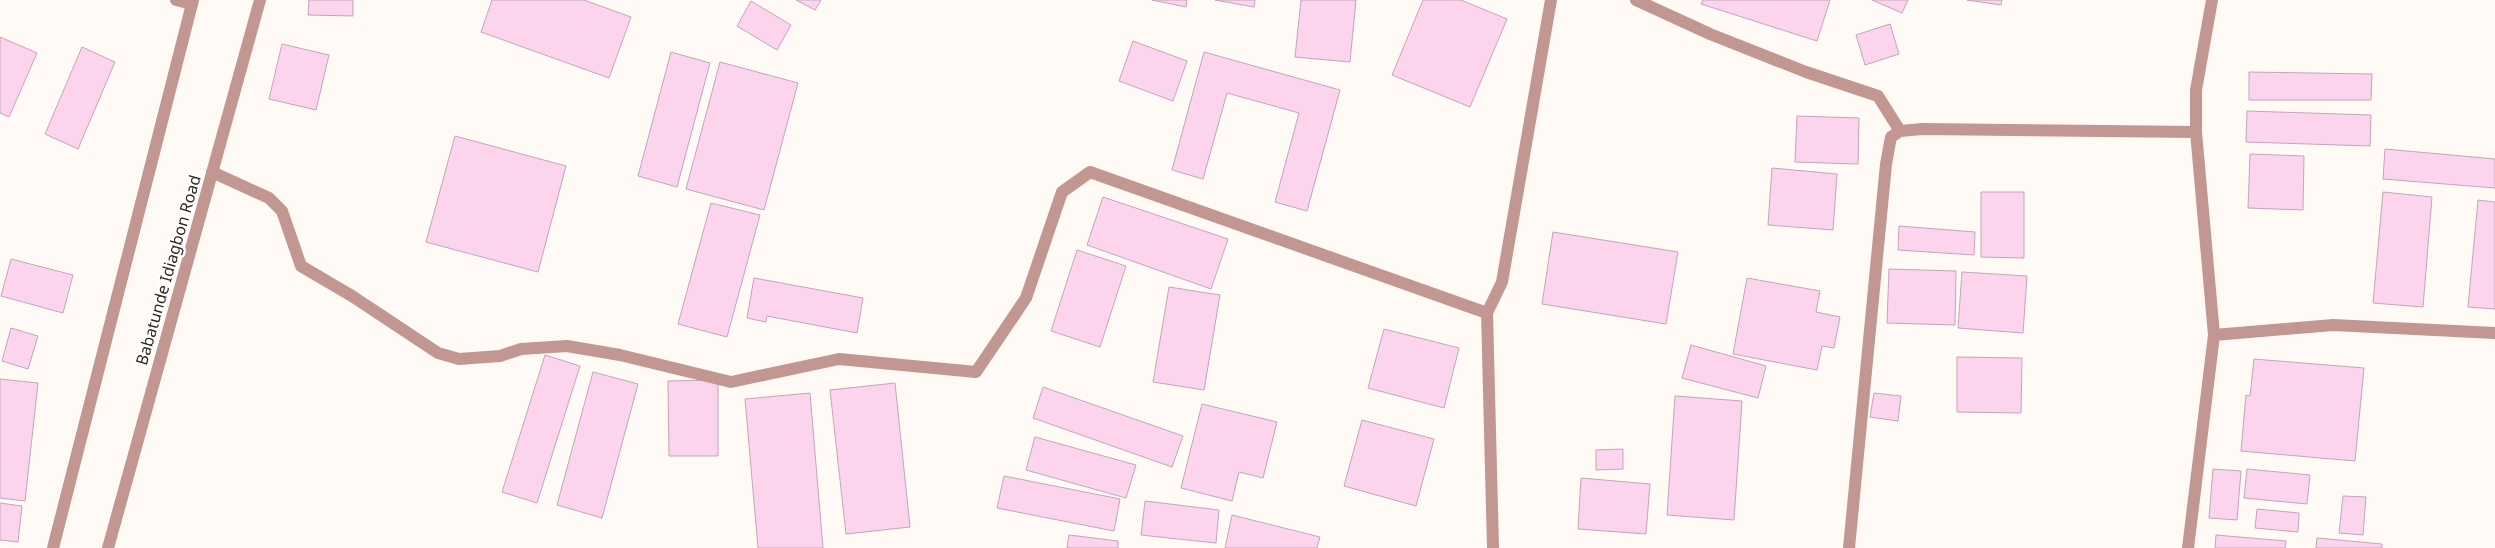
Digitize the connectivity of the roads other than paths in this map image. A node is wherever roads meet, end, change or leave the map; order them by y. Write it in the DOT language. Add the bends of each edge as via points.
graph roads {
  1 [pos="176,0"];
  2 [pos="260,0"];
  3 [pos="1551,0"];
  4 [pos="1636,0"];
  5 [pos="2212,0"];
  6 [pos="193,2"];
  7 [pos="1900,131"];
  8 [pos="2196,132"];
  9 [pos="212,172"];
  10 [pos="1487,313"];
  11 [pos="2495,333"];
  12 [pos="2214,335"];
  13 [pos="53,548"];
  14 [pos="108,548"];
  15 [pos="1492,548"];
  16 [pos="1849,548"];
  17 [pos="2188,548"];
  1 -- 6 [label="street"];
  2 -- 9 [label="street, Babatunde Idiagbon Road"];
  3 -- 10 [label="street" via="1502,282"];
  4 -- 7 [label="street" via="1719,38 1878,96"];
  5 -- 8 [label="street" via="2196,90"];
  6 -- 13 [label="street"];
  7 -- 8 [label="street"];
  7 -- 16 [label="street" via="1891,137 1886,164"];
  8 -- 12 [label="street"];
  9 -- 10 [label="street" via="269,198 282,211 301,266 438,353 459,360 500,356 521,349 567,346 620,355 731,382 839,359 976,372 1026,298 1062,192 1090,172"];
  9 -- 14 [label="street, Babatunde Idiagbon Road"];
  10 -- 15 [label="street"];
  11 -- 12 [label="street" via="2333,326"];
  12 -- 17 [label="street"];
}
